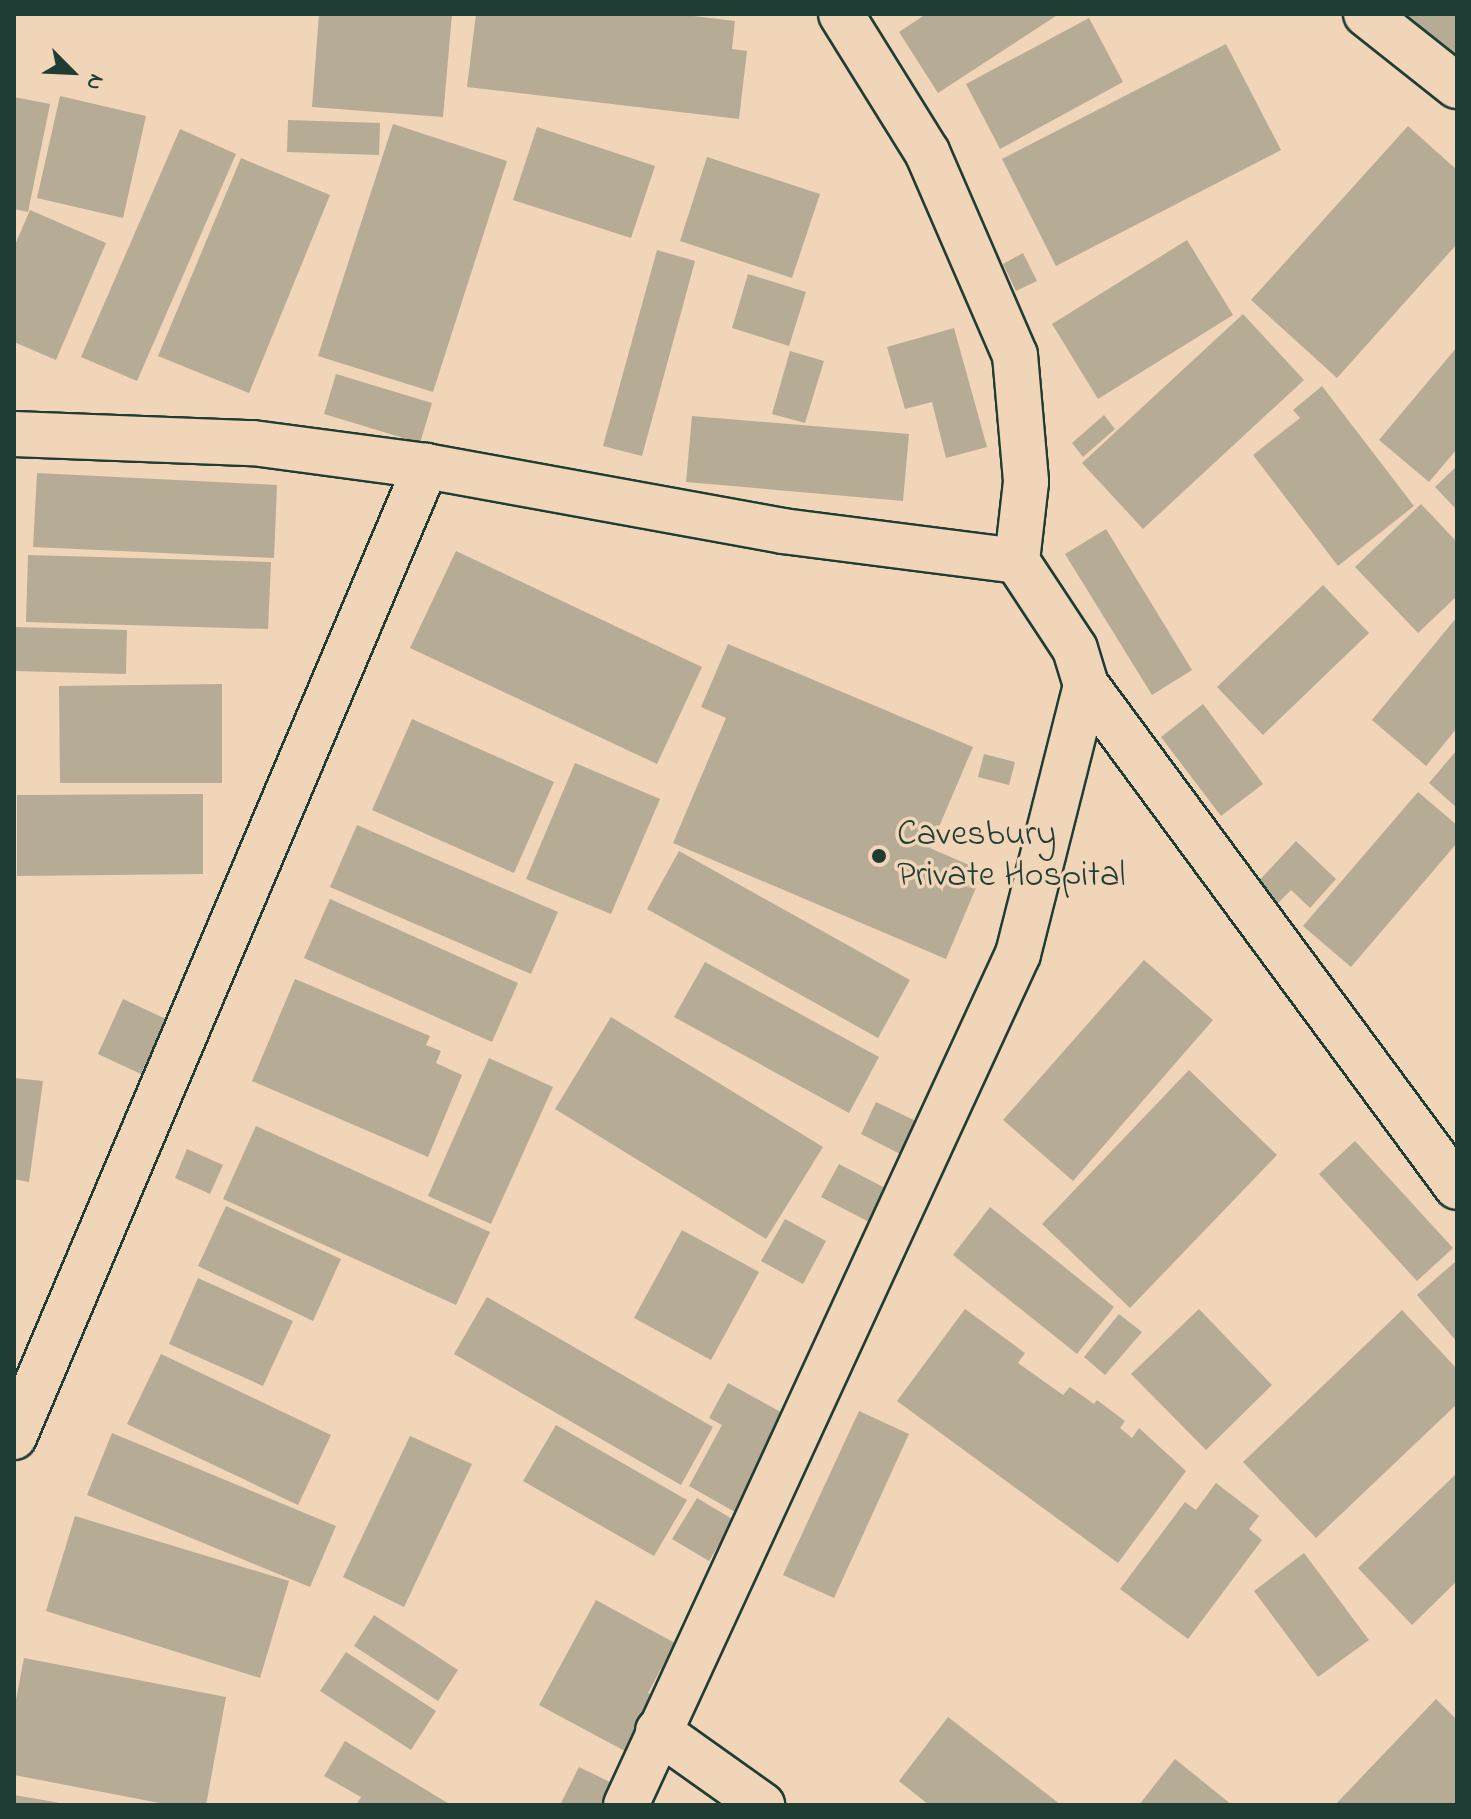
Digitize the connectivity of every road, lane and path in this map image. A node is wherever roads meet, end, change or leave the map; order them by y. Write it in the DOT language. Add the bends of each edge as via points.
graph roads {
  1 [pos="841,14"];
  2 [pos="1366,14"];
  3 [pos="1457,86"];
  4 [pos="14,434"];
  5 [pos="426,466"];
  6 [pos="1017,561"];
  7 [pos="1086,685"];
  8 [pos="1457,1187"];
  9 [pos="14,1437"];
  10 [pos="658,1731"];
  11 [pos="626,1805"];
  12 [pos="762,1805"];
  1 -- 6 [label="street" via="927,152 1015,355 1026,482"];
  2 -- 3 [label="street"];
  4 -- 5 [label="street" via="253,443"];
  5 -- 6 [label="street" via="783,531"];
  5 -- 9 [label="street"];
  6 -- 7 [label="street" via="1075,649"];
  7 -- 8 [label="street"];
  7 -- 10 [label="street" via="1018,954"];
  10 -- 11 [label="street"];
  10 -- 12 [label="street"];
}
